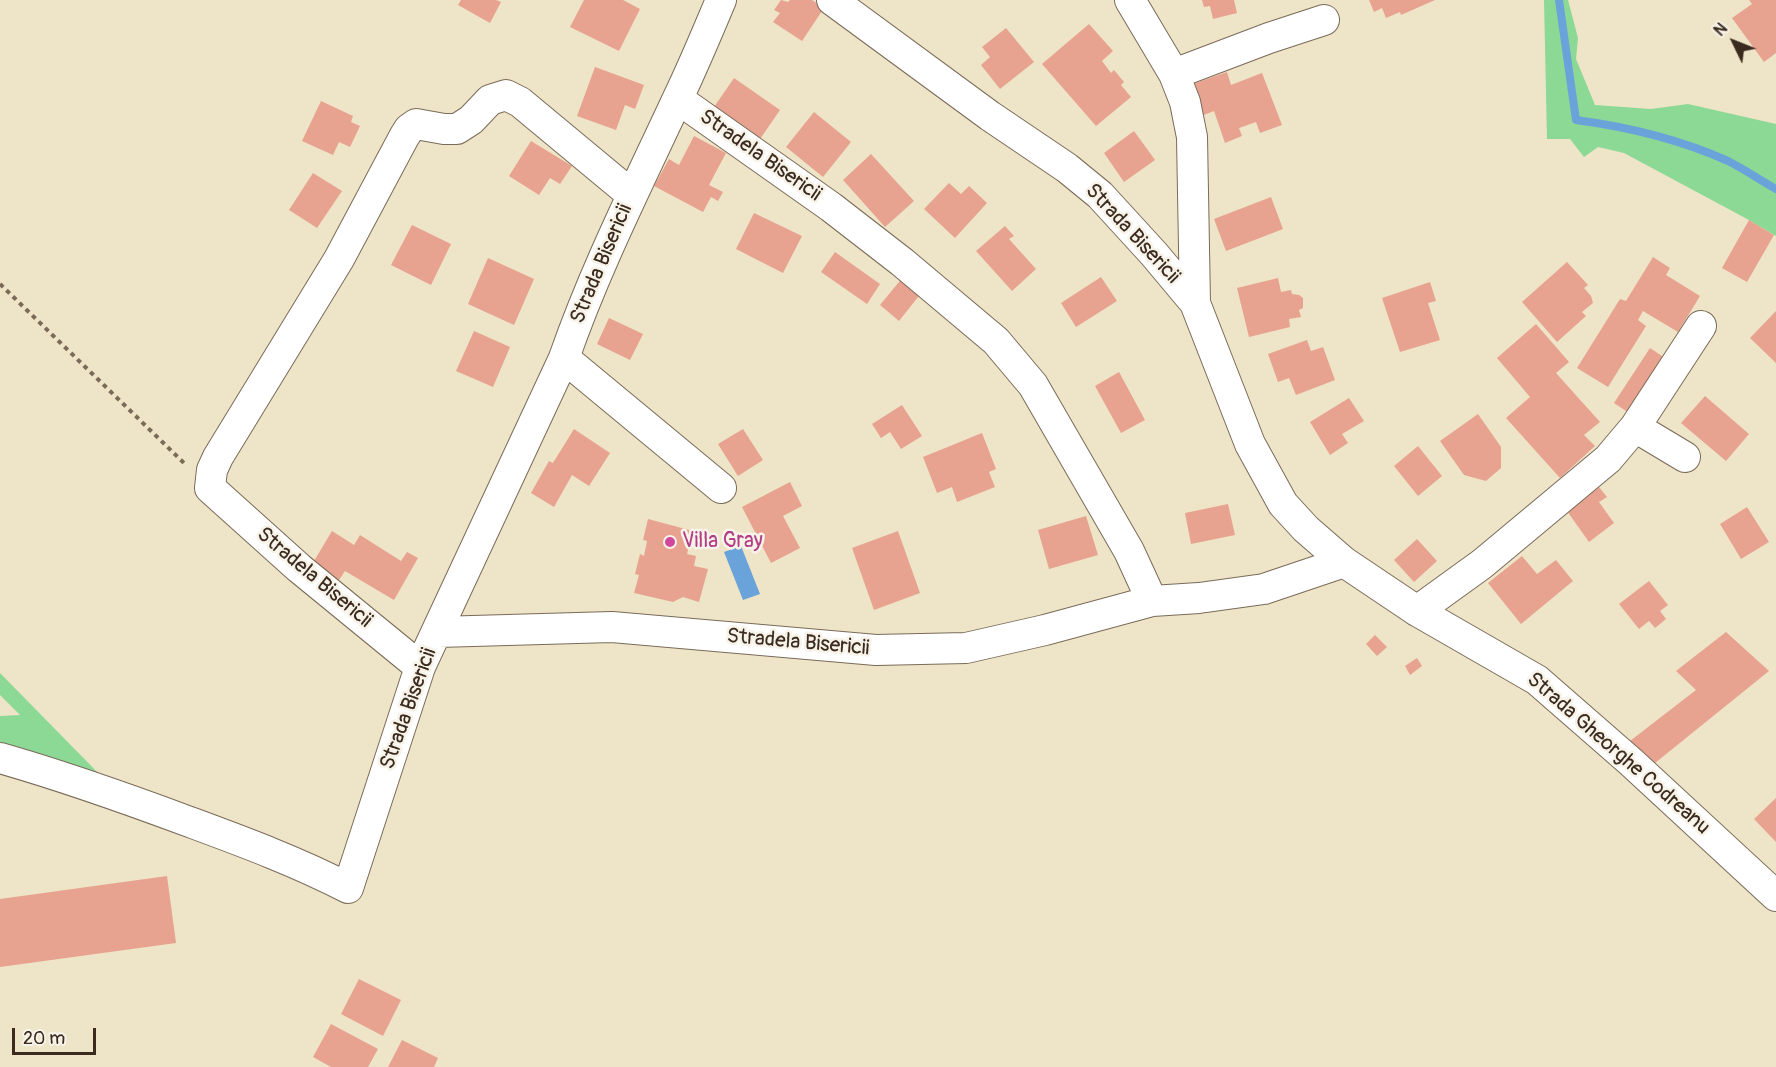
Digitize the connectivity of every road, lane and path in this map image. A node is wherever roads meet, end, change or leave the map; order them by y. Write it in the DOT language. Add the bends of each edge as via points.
graph roads {
  1 [pos="721,0"];
  2 [pos="832,0"];
  3 [pos="1130,0"];
  4 [pos="1324,20"];
  5 [pos="1174,74"];
  6 [pos="678,99"];
  7 [pos="632,195"];
  8 [pos="0,284"];
  9 [pos="1195,303"];
  10 [pos="1701,326"];
  11 [pos="564,358"];
  12 [pos="1635,427"];
  13 [pos="1685,457"];
  14 [pos="210,488"];
  15 [pos="721,488"];
  16 [pos="1344,562"];
  17 [pos="1152,601"];
  18 [pos="1417,610"];
  19 [pos="438,632"];
  20 [pos="420,667"];
  21 [pos="0,758"];
  22 [pos="1776,896"];
  1 -- 6 [label="street, Strada Bisericii"];
  2 -- 9 [label="street, Strada Bisericii" via="1100,195"];
  3 -- 5 [label="street, Strada Gheorghe Codreanu"];
  4 -- 5 [label="street"];
  5 -- 9 [label="street, Strada Gheorghe Codreanu" via="1192,137"];
  6 -- 7 [label="street, Strada Bisericii"];
  6 -- 17 [label="street, Stradela Bisericii" via="831,207 996,341 1033,385 1129,551"];
  7 -- 11 [label="street, Strada Bisericii" via="585,298"];
  7 -- 14 [label="street, Strada Bisericii" via="520,102 506,95 490,100 456,129 416,124 404,137 339,259 218,457"];
  8 -- 14 [label="path"];
  9 -- 16 [label="street, Strada Gheorghe Codreanu" via="1267,478 1282,504"];
  10 -- 12 [label="street"];
  11 -- 15 [label="street"];
  11 -- 19 [label="street, Strada Bisericii"];
  12 -- 13 [label="street"];
  12 -- 18 [label="street" via="1608,459 1482,564"];
  14 -- 20 [label="street, Stradela Bisericii" via="299,568"];
  16 -- 17 [label="street, Stradela Bisericii" via="1264,589"];
  16 -- 18 [label="street, Strada Gheorghe Codreanu"];
  17 -- 19 [label="street, Stradela Bisericii" via="966,648 876,650 612,627"];
  18 -- 22 [label="street, Strada Gheorghe Codreanu" via="1537,680"];
  19 -- 20 [label="street, Strada Bisericii"];
  20 -- 21 [label="street, Strada Bisericii" via="348,888 302,865 184,820"];
}
